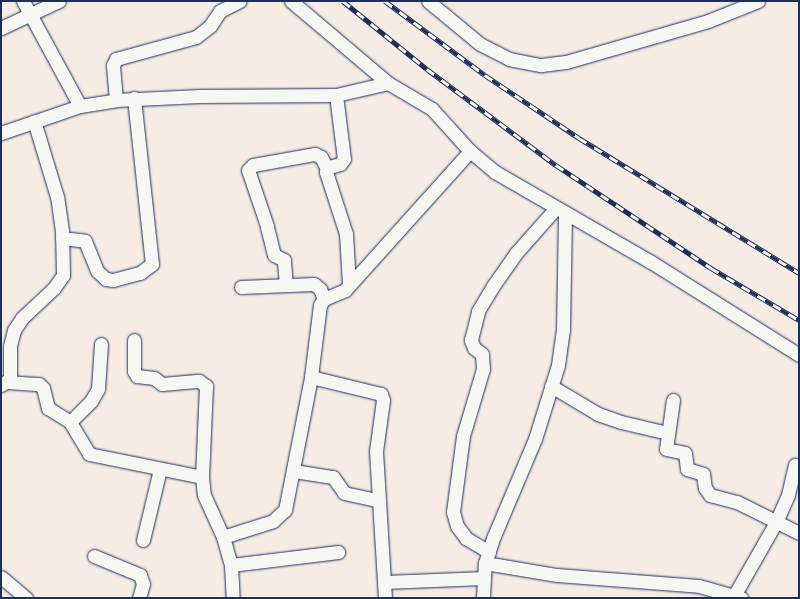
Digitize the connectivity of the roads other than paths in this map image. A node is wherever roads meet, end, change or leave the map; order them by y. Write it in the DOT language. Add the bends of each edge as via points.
graph roads {
  1 [pos="22,1"];
  2 [pos="59,1"];
  3 [pos="240,1"];
  4 [pos="291,1"];
  5 [pos="428,1"];
  6 [pos="758,1"];
  7 [pos="28,14"];
  8 [pos="1,28"];
  9 [pos="388,83"];
  10 [pos="336,95"];
  11 [pos="134,98"];
  12 [pos="116,100"];
  13 [pos="80,106"];
  14 [pos="34,121"];
  15 [pos="1,133"];
  16 [pos="470,151"];
  17 [pos="327,169"];
  18 [pos="561,211"];
  19 [pos="62,238"];
  20 [pos="349,284"];
  21 [pos="286,285"];
  22 [pos="241,287"];
  23 [pos="324,299"];
  24 [pos="134,340"];
  25 [pos="101,344"];
  26 [pos="799,355"];
  27 [pos="311,377"];
  28 [pos="4,384"];
  29 [pos="551,386"];
  30 [pos="673,400"];
  31 [pos="70,422"];
  32 [pos="668,433"];
  33 [pos="796,465"];
  34 [pos="160,469"];
  35 [pos="294,471"];
  36 [pos="202,477"];
  37 [pos="378,500"];
  38 [pos="776,522"];
  39 [pos="799,533"];
  40 [pos="223,537"];
  41 [pos="142,540"];
  42 [pos="338,552"];
  43 [pos="94,556"];
  44 [pos="487,558"];
  45 [pos="231,565"];
  46 [pos="1,577"];
  47 [pos="484,578"];
  48 [pos="385,582"];
  49 [pos="738,596"];
  50 [pos="26,598"];
  51 [pos="140,598"];
  52 [pos="233,598"];
  53 [pos="385,598"];
  54 [pos="483,598"];
  1 -- 7 [label="street"];
  2 -- 7 [label="street"];
  3 -- 12 [label="street" via="220,11 207,29 196,37 116,59 113,65"];
  4 -- 9 [label="street"];
  5 -- 6 [label="street" via="480,44 509,59 541,65 566,62 708,21"];
  7 -- 8 [label="street"];
  7 -- 13 [label="street"];
  9 -- 10 [label="street"];
  9 -- 16 [label="street" via="432,109"];
  10 -- 11 [label="street"];
  10 -- 17 [label="street" via="344,159 340,164"];
  11 -- 12 [label="street"];
  11 -- 19 [label="street" via="152,264 140,273 113,280 106,279 97,271 85,241"];
  12 -- 13 [label="street"];
  13 -- 14 [label="street"];
  14 -- 15 [label="street"];
  14 -- 19 [label="street" via="51,173"];
  16 -- 18 [label="street" via="495,172"];
  16 -- 20 [label="street"];
  17 -- 20 [label="street" via="346,234"];
  17 -- 21 [label="street" via="322,157 315,154 253,165 248,170 274,255 284,260"];
  18 -- 26 [label="street" via="651,262"];
  18 -- 29 [label="street" via="563,330"];
  18 -- 44 [label="street" via="516,253 492,286 478,311 471,340 474,348 482,354 483,369 463,436 453,512 457,526"];
  19 -- 28 [label="street" via="63,275 54,288 22,318 14,330 10,346 11,375"];
  20 -- 23 [label="street" via="338,294"];
  21 -- 22 [label="street"];
  21 -- 23 [label="street" via="318,285"];
  23 -- 27 [label="street" via="320,305"];
  24 -- 36 [label="street" via="134,371 137,376 154,378 162,384 199,380 206,386"];
  25 -- 31 [label="street" via="98,389 91,401"];
  27 -- 35 [label="street"];
  27 -- 37 [label="street" via="381,394 383,400 376,451"];
  28 -- 31 [label="street" via="39,384 43,388 48,408"];
  29 -- 32 [label="street" via="598,414"];
  29 -- 44 [label="street" via="535,439"];
  30 -- 32 [label="street"];
  31 -- 34 [label="street" via="89,454"];
  32 -- 38 [label="street" via="666,449 685,453 688,469 703,474 707,492 737,502"];
  33 -- 38 [label="street" via="788,495"];
  34 -- 36 [label="street"];
  34 -- 41 [label="street"];
  35 -- 37 [label="street" via="333,477 344,493"];
  35 -- 40 [label="street" via="285,510 280,517"];
  36 -- 40 [label="street" via="204,495"];
  37 -- 48 [label="street"];
  38 -- 39 [label="street"];
  38 -- 49 [label="street"];
  40 -- 45 [label="street"];
  42 -- 45 [label="street"];
  43 -- 51 [label="street" via="140,575"];
  44 -- 47 [label="street"];
  44 -- 49 [label="street" via="557,575 699,586"];
  45 -- 52 [label="street"];
  46 -- 50 [label="street"];
  47 -- 48 [label="street"];
  47 -- 54 [label="street"];
  48 -- 53 [label="street"];
}
